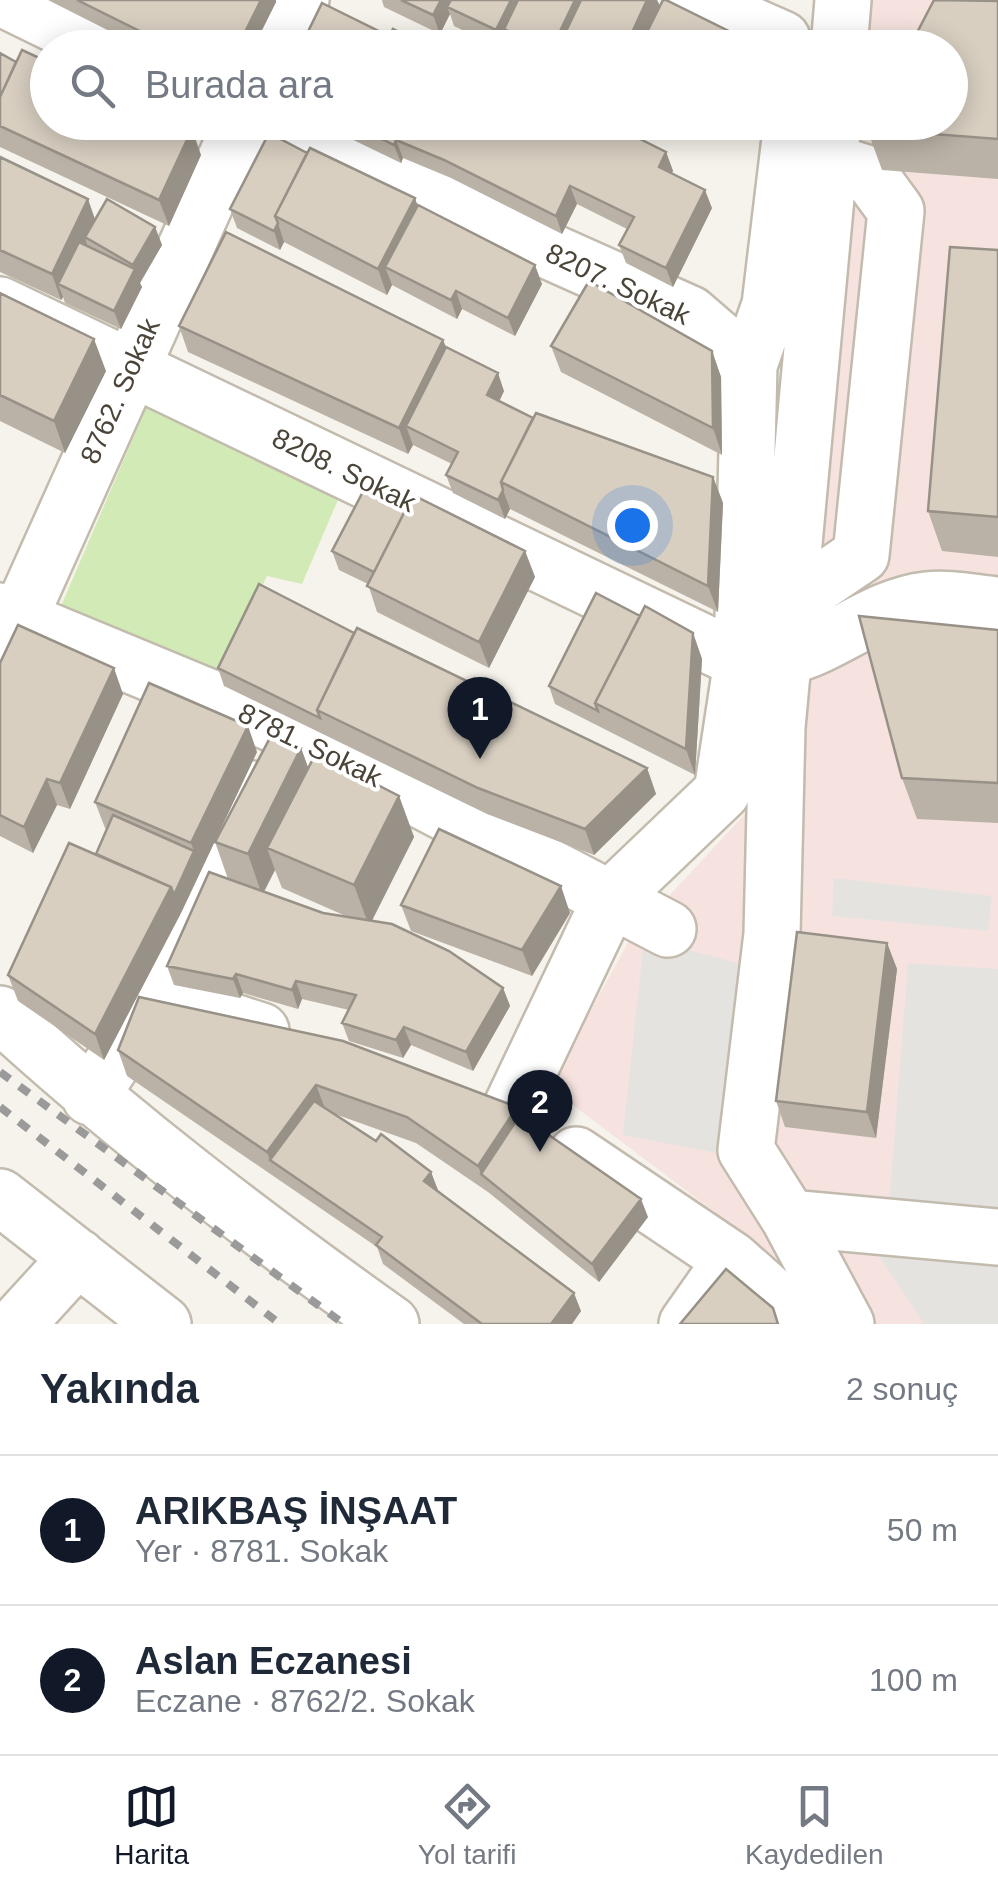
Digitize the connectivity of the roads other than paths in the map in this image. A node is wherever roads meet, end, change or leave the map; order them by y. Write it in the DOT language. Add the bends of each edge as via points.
graph roads {
  1 [pos="6,0"];
  2 [pos="302,0"];
  3 [pos="694,0"];
  4 [pos="843,0"];
  5 [pos="67,30"];
  6 [pos="287,30"];
  7 [pos="762,30"];
  8 [pos="840,30"];
  9 [pos="234,140"];
  10 [pos="300,140"];
  11 [pos="790,140"];
  12 [pos="832,142"];
  13 [pos="0,305"];
  14 [pos="749,365"];
  15 [pos="129,367"];
  16 [pos="998,605"];
  17 [pos="6,631"];
  18 [pos="764,659"];
  19 [pos="281,727"];
  20 [pos="612,898"];
  21 [pos="668,928"];
  22 [pos="156,998"];
  23 [pos="0,1014"];
  24 [pos="305,1045"];
  25 [pos="454,1092"];
  26 [pos="90,1097"];
  27 [pos="510,1110"];
  28 [pos="0,1197"];
  29 [pos="789,1218"];
  30 [pos="998,1237"];
  31 [pos="78,1258"];
  32 [pos="732,1260"];
  33 [pos="17,1324"];
  34 [pos="163,1324"];
  35 [pos="392,1324"];
  36 [pos="687,1324"];
  37 [pos="798,1324"];
  38 [pos="846,1324"];
  1 -- 5 [label="street"];
  2 -- 6 [label="street"];
  3 -- 7 [label="street"];
  4 -- 8 [label="street"];
  9 -- 15 [label="street, 8762. Sokak"];
  10 -- 14 [label="street, 8207. Sokak" via="690,314"];
  11 -- 14 [label="street" via="770,306"];
  12 -- 18 [label="street" via="869,174 896,211 862,555 790,603"];
  13 -- 15 [label="street, 8208. Sokak"];
  14 -- 18 [label="street"];
  15 -- 17 [label="street, 8762. Sokak"];
  15 -- 18 [label="street, 8208. Sokak"];
  16 -- 18 [label="street" via="928,600 886,612 819,647"];
  17 -- 19 [label="street, 8781. Sokak"];
  18 -- 20 [label="street" via="722,792"];
  18 -- 29 [label="street" via="777,727 772,934 746,1150"];
  19 -- 20 [label="street, 8781. Sokak"];
  19 -- 22 [label="street"];
  20 -- 21 [label="street, 8781. Sokak"];
  20 -- 27 [label="street"];
  22 -- 24 [label="street"];
  22 -- 26 [label="street"];
  23 -- 26 [label="street"];
  25 -- 27 [label="street"];
  26 -- 35 [label="street"];
  27 -- 32 [label="street"];
  28 -- 31 [label="street"];
  29 -- 30 [label="street"];
  29 -- 38 [label="street"];
  31 -- 33 [label="street"];
  31 -- 34 [label="street"];
  32 -- 36 [label="street"];
  32 -- 37 [label="street"];
}
